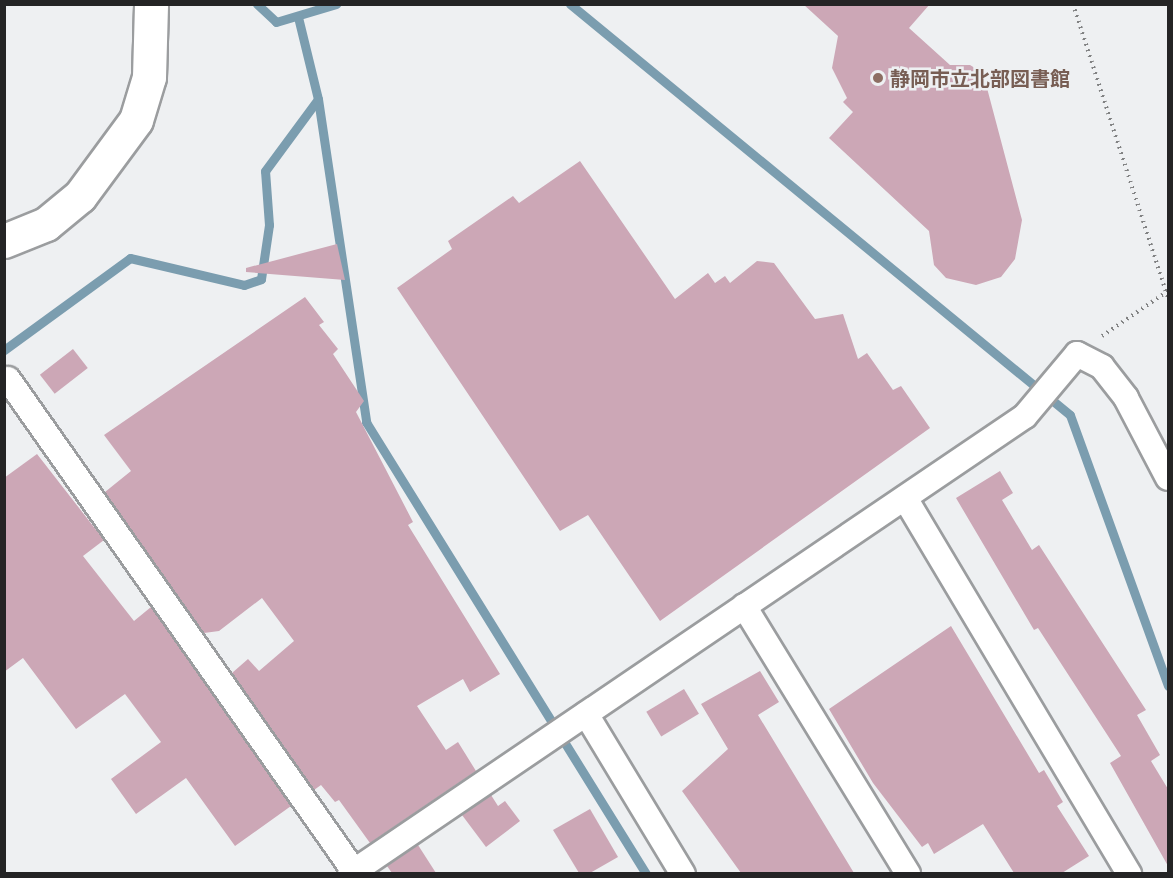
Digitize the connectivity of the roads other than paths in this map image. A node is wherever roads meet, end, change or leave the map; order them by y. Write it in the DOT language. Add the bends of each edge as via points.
graph roads {
  1 [pos="151,4"];
  2 [pos="4,241"];
  3 [pos="8,380"];
  4 [pos="1168,478"];
  5 [pos="905,498"];
  6 [pos="744,606"];
  7 [pos="586,714"];
  8 [pos="354,872"];
  9 [pos="683,873"];
  10 [pos="908,873"];
  11 [pos="1129,873"];
  1 -- 2 [label="street" via="149,77 136,120 80,196 46,224"];
  3 -- 8 [label="street"];
  4 -- 5 [label="street" via="1125,398 1102,367 1077,354 1030,410"];
  5 -- 6 [label="street"];
  5 -- 11 [label="street"];
  6 -- 7 [label="street"];
  6 -- 10 [label="street"];
  7 -- 8 [label="street"];
  7 -- 9 [label="street"];
}
